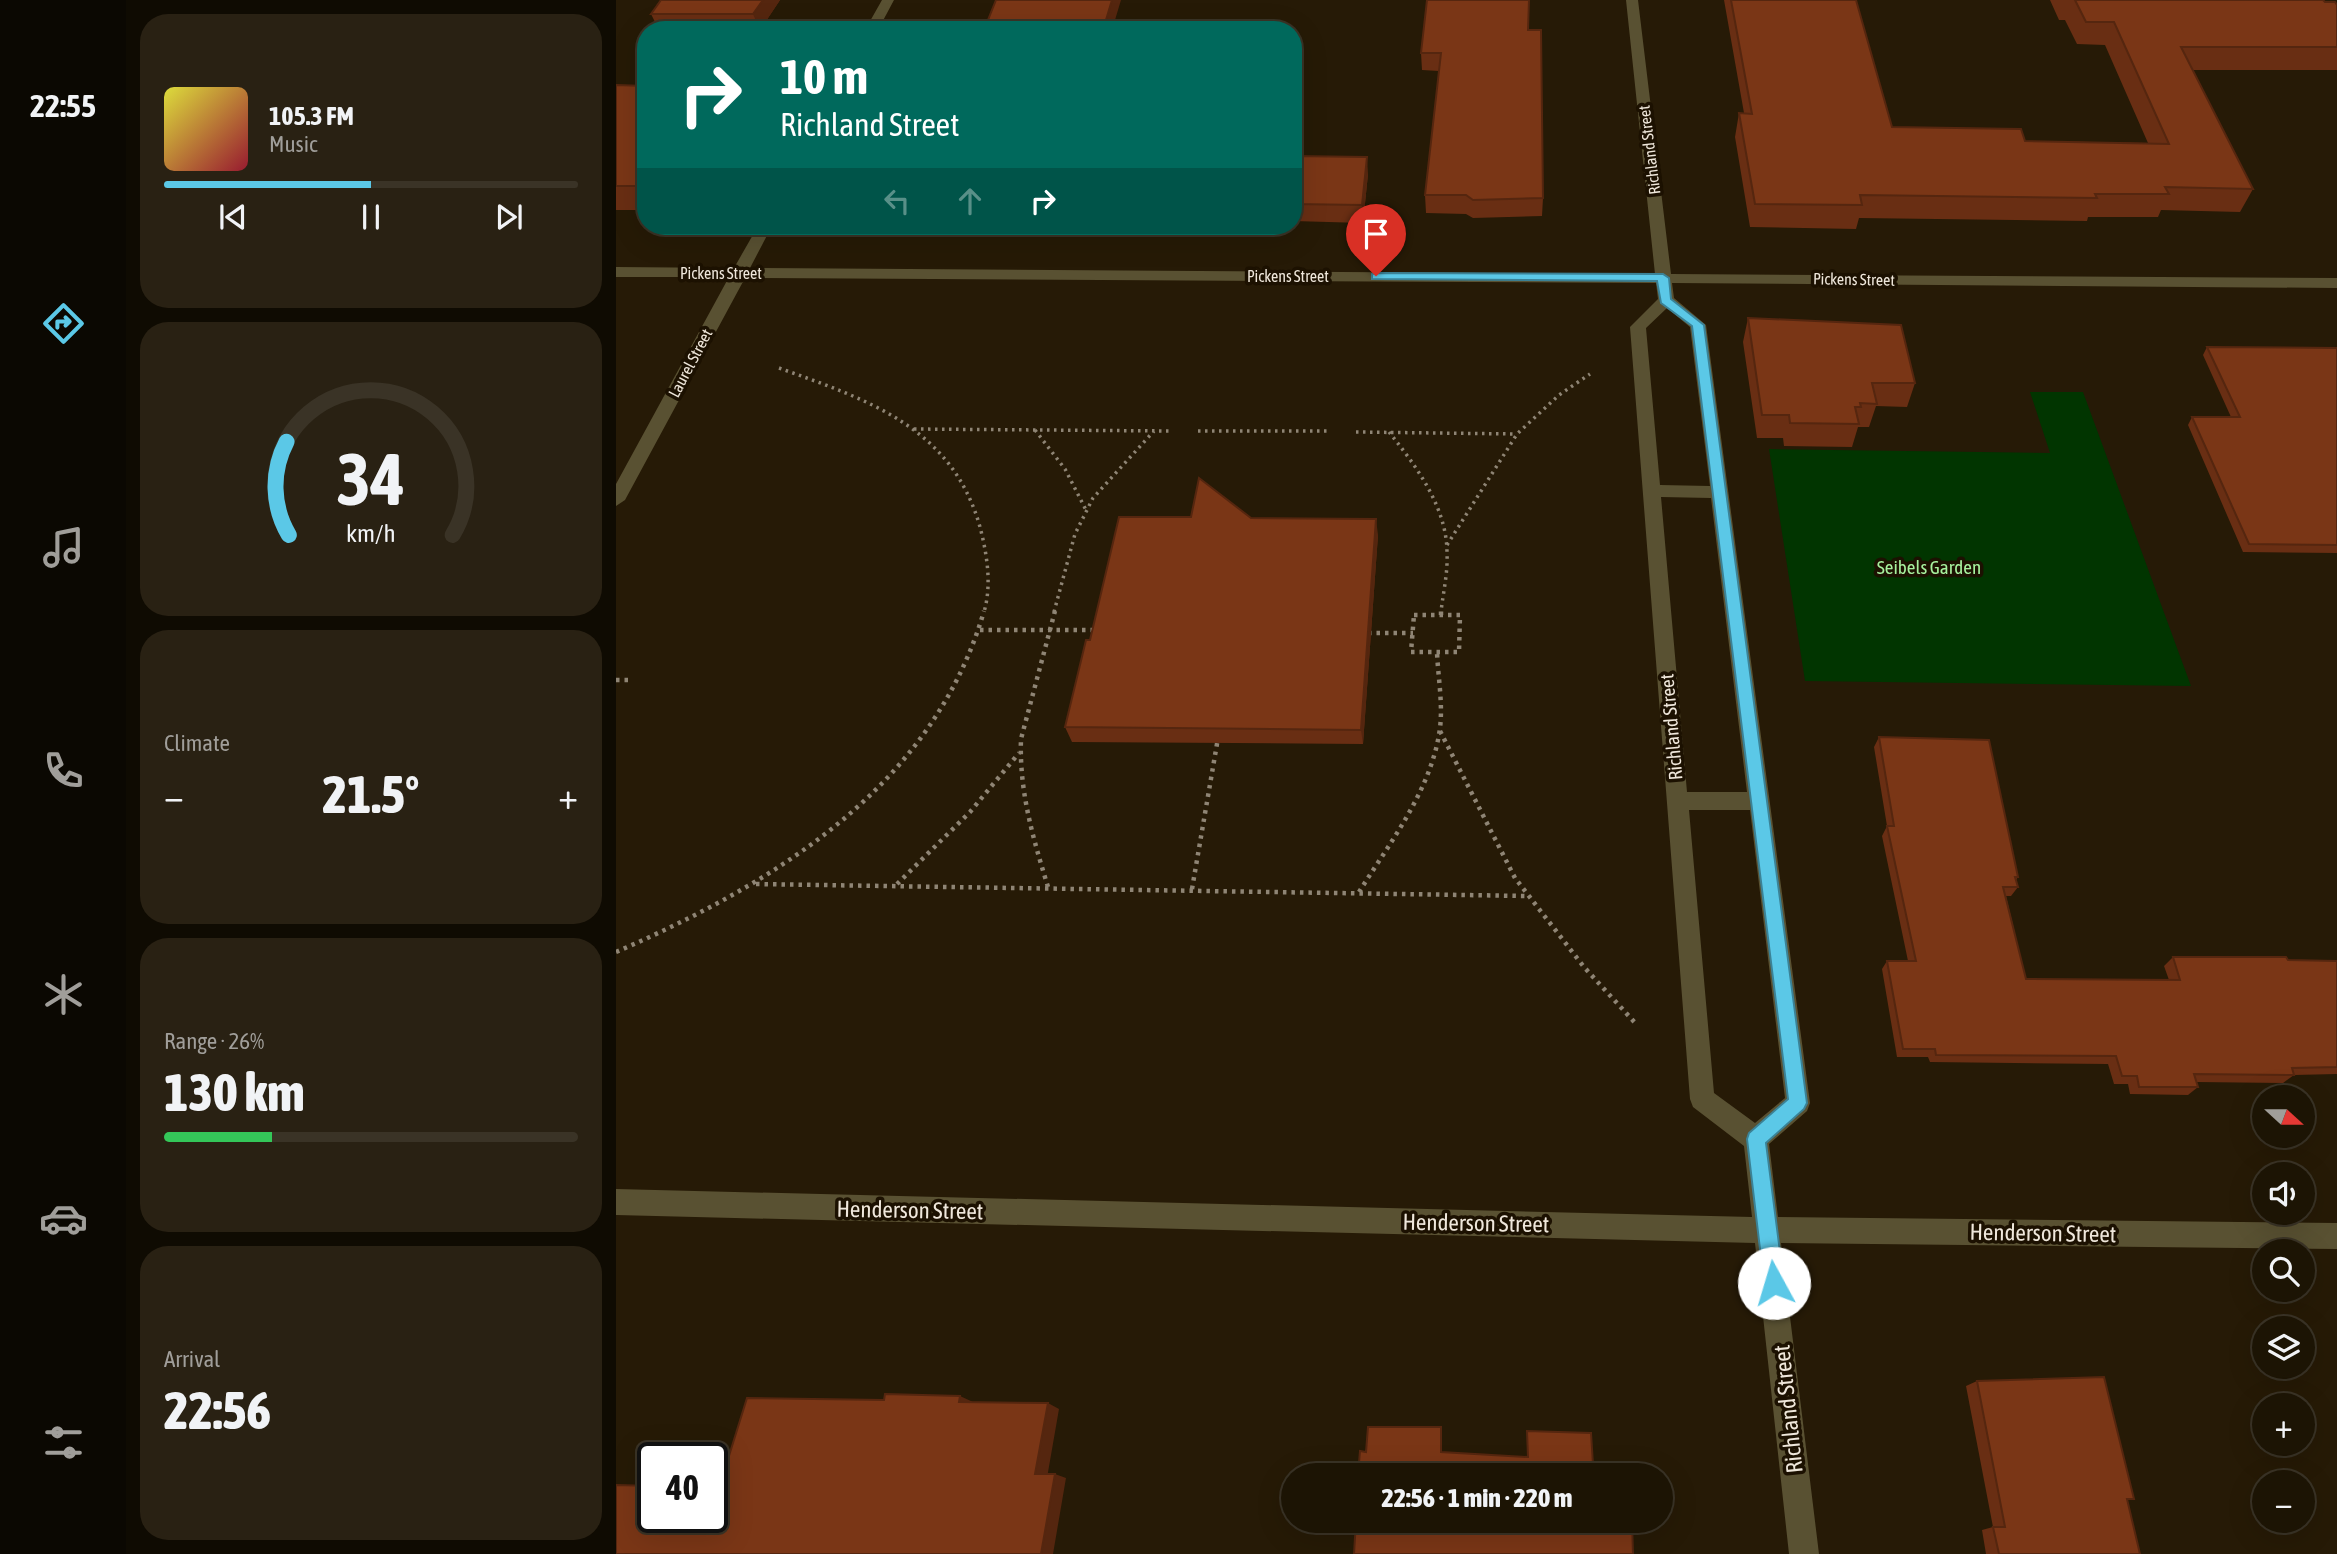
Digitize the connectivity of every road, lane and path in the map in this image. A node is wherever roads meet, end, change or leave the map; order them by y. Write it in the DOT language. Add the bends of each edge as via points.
graph roads {
  1 [pos="888,0"];
  2 [pos="1632,0"];
  3 [pos="877,21"];
  4 [pos="760,235"];
  5 [pos="616,272"];
  6 [pos="740,273"];
  7 [pos="1663,278"];
  8 [pos="2337,283"];
  9 [pos="1666,300"];
  10 [pos="779,368"];
  11 [pos="1590,374"];
  12 [pos="913,429"];
  13 [pos="1034,430"];
  14 [pos="1154,431"];
  15 [pos="1172,431"];
  16 [pos="1198,431"];
  17 [pos="1330,431"];
  18 [pos="1356,432"];
  19 [pos="1389,432"];
  20 [pos="1517,434"];
  21 [pos="1651,491"];
  22 [pos="1720,492"];
  23 [pos="616,500"];
  24 [pos="1086,510"];
  25 [pos="1447,545"];
  26 [pos="1441,615"];
  27 [pos="980,630"];
  28 [pos="1050,630"];
  29 [pos="1109,630"];
  30 [pos="1362,633"];
  31 [pos="1413,633"];
  32 [pos="1437,652"];
  33 [pos="616,680"];
  34 [pos="629,680"];
  35 [pos="1440,731"];
  36 [pos="1218,735"];
  37 [pos="1020,752"];
  38 [pos="1759,801"];
  39 [pos="1677,802"];
  40 [pos="755,884"];
  41 [pos="897,884"];
  42 [pos="1048,887"];
  43 [pos="1192,889"];
  44 [pos="1358,893"];
  45 [pos="1528,896"];
  46 [pos="616,952"];
  47 [pos="1637,1025"];
  48 [pos="1756,1139"];
  49 [pos="616,1202"];
  50 [pos="1768,1230"];
  51 [pos="2337,1236"];
  52 [pos="1804,1554"];
  1 -- 3 [label="street"];
  2 -- 7 [label="street, Richland Street"];
  4 -- 6 [label="street, Laurel Street"];
  5 -- 6 [label="street, Pickens Street"];
  6 -- 7 [label="street, Pickens Street"];
  6 -- 23 [label="street, Laurel Street"];
  7 -- 8 [label="street, Pickens Street"];
  7 -- 9 [label="street, Richland Street"];
  9 -- 21 [label="street, Richland Street" via="1638,327"];
  9 -- 22 [label="street" via="1698,325"];
  10 -- 12 [label="path" via="872,405"];
  11 -- 20 [label="path"];
  12 -- 13 [label="path"];
  12 -- 27 [label="path" via="956,473 985,536 988,596"];
  13 -- 14 [label="path"];
  13 -- 24 [label="path" via="1065,469"];
  14 -- 15 [label="path"];
  14 -- 24 [label="path"];
  16 -- 17 [label="path"];
  18 -- 19 [label="path"];
  19 -- 20 [label="path"];
  19 -- 25 [label="path" via="1433,497"];
  20 -- 25 [label="path"];
  21 -- 22 [label="street"];
  21 -- 39 [label="street, Richland Street"];
  22 -- 38 [label="street"];
  24 -- 28 [label="path" via="1075,534"];
  25 -- 26 [label="path"];
  26 -- 31 [label="path" via="1414,615"];
  26 -- 32 [label="path" via="1460,615 1459,652"];
  27 -- 28 [label="path"];
  27 -- 40 [label="path" via="948,702 906,757 839,822"];
  28 -- 29 [label="path"];
  28 -- 37 [label="path"];
  30 -- 31 [label="path"];
  31 -- 32 [label="path" via="1411,652"];
  32 -- 35 [label="path"];
  33 -- 34 [label="path"];
  35 -- 44 [label="path" via="1431,765 1415,797"];
  35 -- 45 [label="path"];
  36 -- 43 [label="path"];
  37 -- 41 [label="path" via="970,812"];
  37 -- 42 [label="path" via="1021,796"];
  38 -- 39 [label="street"];
  38 -- 48 [label="street" via="1798,1103"];
  39 -- 48 [label="street, Richland Street" via="1702,1099"];
  40 -- 41 [label="path"];
  40 -- 46 [label="path"];
  41 -- 42 [label="path"];
  42 -- 43 [label="path"];
  43 -- 44 [label="path"];
  44 -- 45 [label="path"];
  45 -- 47 [label="path"];
  48 -- 50 [label="street, Richland Street"];
  49 -- 50 [label="street, Henderson Street"];
  50 -- 51 [label="street, Henderson Street"];
  50 -- 52 [label="street, Richland Street"];
}
